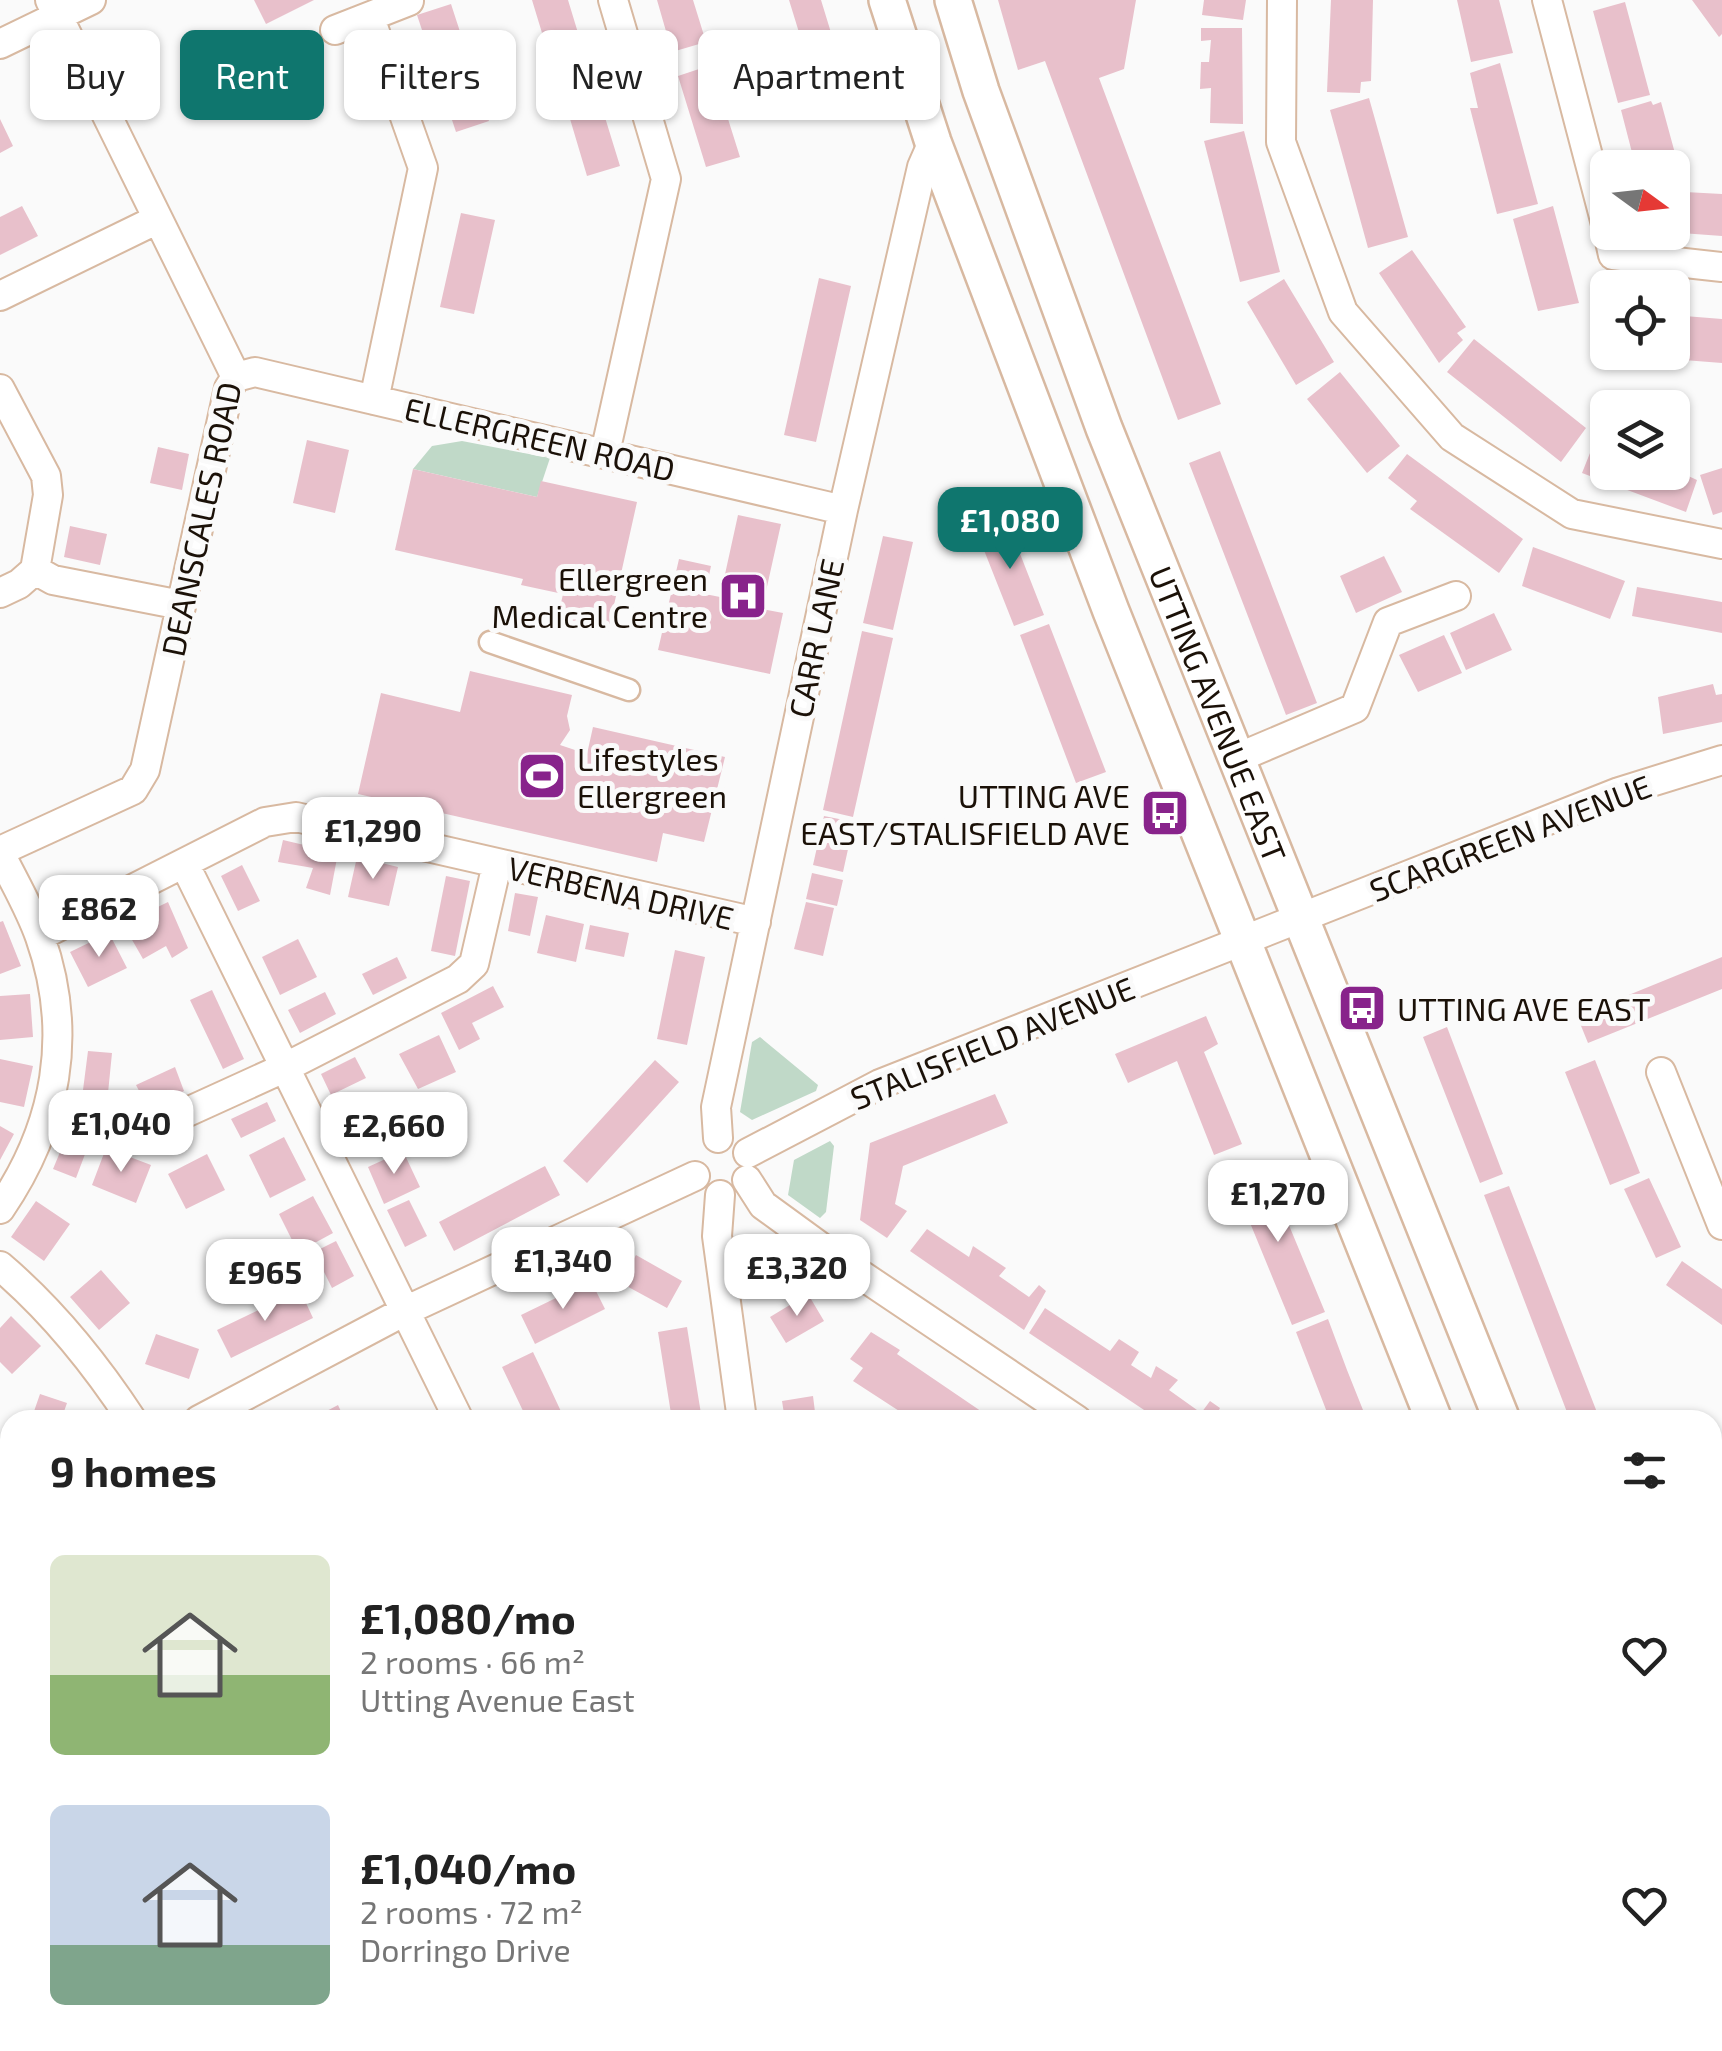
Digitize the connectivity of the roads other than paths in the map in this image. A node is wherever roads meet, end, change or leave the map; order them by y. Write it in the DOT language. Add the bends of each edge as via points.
graph roads {
  1 [pos="91,0"];
  2 [pos="613,0"];
  3 [pos="887,0"];
  4 [pos="953,0"];
  5 [pos="1282,0"];
  6 [pos="1547,0"];
  7 [pos="409,1"];
  8 [pos="55,8"];
  9 [pos="370,18"];
  10 [pos="334,30"];
  11 [pos="0,44"];
  12 [pos="933,142"];
  13 [pos="1590,164"];
  14 [pos="158,219"];
  15 [pos="1612,250"];
  16 [pos="1722,267"];
  17 [pos="0,296"];
  18 [pos="236,376"];
  19 [pos="0,390"];
  20 [pos="374,400"];
  21 [pos="605,453"];
  22 [pos="843,510"];
  23 [pos="1722,544"];
  24 [pos="35,570"];
  25 [pos="0,593"];
  26 [pos="1456,596"];
  27 [pos="181,605"];
  28 [pos="490,642"];
  29 [pos="629,690"];
  30 [pos="1235,759"];
  31 [pos="1722,760"];
  32 [pos="0,852"];
  33 [pos="497,864"];
  34 [pos="185,865"];
  35 [pos="1300,918"];
  36 [pos="756,922"];
  37 [pos="40,936"];
  38 [pos="1242,940"];
  39 [pos="284,1068"];
  40 [pos="1661,1072"];
  41 [pos="50,1107"];
  42 [pos="718,1138"];
  43 [pos="748,1167"];
  44 [pos="695,1176"];
  45 [pos="720,1195"];
  46 [pos="0,1209"];
  47 [pos="1722,1225"];
  48 [pos="0,1266"];
  49 [pos="405,1311"];
  50 [pos="125,1410"];
  51 [pos="219,1410"];
  52 [pos="453,1410"];
  53 [pos="741,1410"];
  54 [pos="1063,1410"];
  55 [pos="1430,1410"];
  56 [pos="1498,1410"];
  1 -- 8 [label="street"];
  2 -- 21 [label="street" via="666,179"];
  3 -- 12 [label="street, UTTING AVENUE EAST"];
  4 -- 30 [label="street, UTTING AVENUE EAST" via="1104,428"];
  5 -- 23 [label="street" via="1281,142 1343,312 1452,436 1572,514"];
  6 -- 13 [label="street"];
  7 -- 9 [label="street"];
  8 -- 11 [label="street"];
  8 -- 14 [label="street, DEANSCALES ROAD"];
  9 -- 10 [label="street"];
  9 -- 20 [label="street" via="423,168"];
  12 -- 22 [label="street, CARR LANE"];
  12 -- 38 [label="street, UTTING AVENUE EAST"];
  14 -- 17 [label="street"];
  14 -- 18 [label="street, DEANSCALES ROAD"];
  15 -- 16 [label="street"];
  18 -- 20 [label="street, ELLERGREEN ROAD" via="255,372"];
  18 -- 27 [label="street, DEANSCALES ROAD"];
  19 -- 24 [label="street" via="46,476"];
  20 -- 21 [label="street, ELLERGREEN ROAD"];
  21 -- 22 [label="street, ELLERGREEN ROAD"];
  22 -- 36 [label="street, CARR LANE"];
  24 -- 25 [label="street"];
  24 -- 27 [label="street" via="53,580"];
  26 -- 30 [label="street" via="1388,622 1355,708"];
  27 -- 32 [label="street, DEANSCALES ROAD" via="146,770 133,790"];
  28 -- 29 [label="street"];
  30 -- 35 [label="street, UTTING AVENUE EAST"];
  31 -- 35 [label="street, SCARGREEN AVENUE" via="1619,792"];
  32 -- 37 [label="street"];
  33 -- 34 [label="street, VERBENA DRIVE" via="296,817 265,822"];
  33 -- 36 [label="street, VERBENA DRIVE"];
  33 -- 39 [label="street" via="474,964 458,979"];
  34 -- 37 [label="street, VERBENA DRIVE"];
  34 -- 39 [label="street"];
  35 -- 38 [label="street, SCARGREEN AVENUE"];
  35 -- 56 [label="street, UTTING AVENUE EAST"];
  36 -- 42 [label="street, CARR LANE" via="716,1107"];
  37 -- 41 [label="street" via="57,1000 59,1063"];
  38 -- 43 [label="street, STALISFIELD AVENUE" via="880,1084"];
  38 -- 55 [label="street, UTTING AVENUE EAST"];
  39 -- 41 [label="street" via="160,1124"];
  39 -- 49 [label="street"];
  40 -- 47 [label="street"];
  41 -- 46 [label="street" via="32,1156"];
  42 -- 43 [label="street" via="735,1141"];
  42 -- 44 [label="street" via="700,1147"];
  43 -- 45 [label="street, STALISFIELD AVENUE" via="736,1192"];
  43 -- 54 [label="street" via="763,1205"];
  44 -- 45 [label="street" via="704,1190"];
  44 -- 49 [label="street"];
  45 -- 53 [label="street" via="716,1236"];
  48 -- 50 [label="street" via="86,1352"];
  49 -- 51 [label="street"];
  49 -- 52 [label="street"];
}
